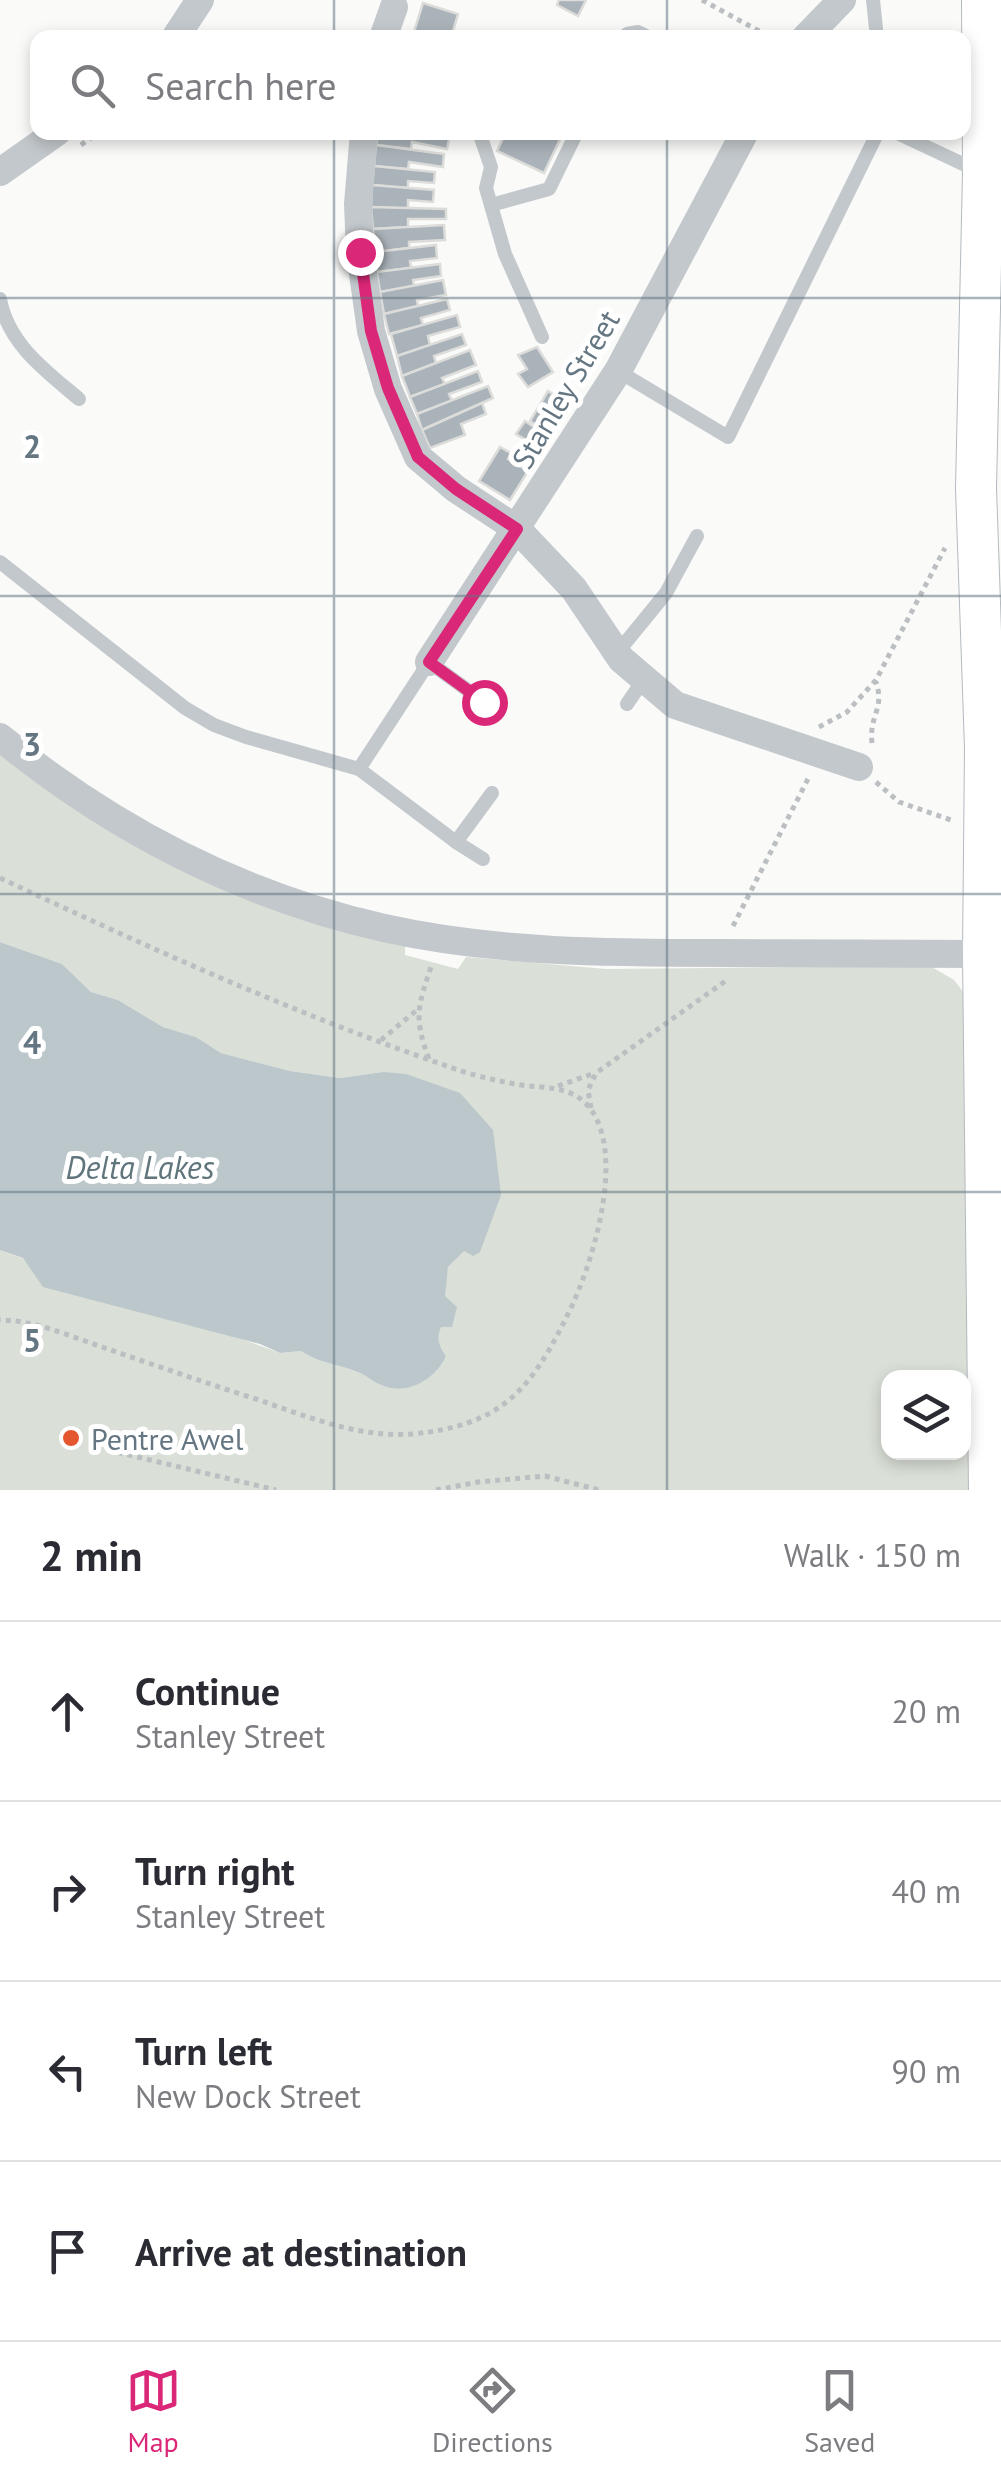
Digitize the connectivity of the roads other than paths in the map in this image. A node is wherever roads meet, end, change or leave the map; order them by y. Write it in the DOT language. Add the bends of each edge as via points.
graph roads {
  1 [pos="200,0"];
  2 [pos="842,0"];
  3 [pos="873,0"];
  4 [pos="394,7"];
  5 [pos="988,18"];
  6 [pos="181,30"];
  7 [pos="386,30"];
  8 [pos="813,30"];
  9 [pos="876,30"];
  10 [pos="973,115"];
  11 [pos="45,140"];
  12 [pos="363,140"];
  13 [pos="482,140"];
  14 [pos="574,140"];
  15 [pos="741,140"];
  16 [pos="874,140"];
  17 [pos="912,140"];
  18 [pos="0,172"];
  19 [pos="983,174"];
  20 [pos="492,206"];
  21 [pos="0,299"];
  22 [pos="2,321"];
  23 [pos="542,336"];
  24 [pos="618,371"];
  25 [pos="78,399"];
  26 [pos="517,529"];
  27 [pos="697,536"];
  28 [pos="0,562"];
  29 [pos="617,652"];
  30 [pos="429,662"];
  31 [pos="644,678"];
  32 [pos="484,702"];
  33 [pos="627,704"];
  34 [pos="0,737"];
  35 [pos="993,748"];
  36 [pos="859,767"];
  37 [pos="359,769"];
  38 [pos="492,793"];
  39 [pos="456,842"];
  40 [pos="483,859"];
  41 [pos="983,954"];
  42 [pos="995,1328"];
  43 [pos="989,1490"];
  1 -- 6 [label="street"];
  2 -- 8 [label="street"];
  3 -- 9 [label="lane"];
  4 -- 7 [label="street"];
  5 -- 10 [label="main road"];
  10 -- 19 [label="main road"];
  11 -- 18 [label="street"];
  12 -- 26 [label="street" via="360,252 371,331 388,388 418,457"];
  13 -- 20 [label="lane" via="491,167 486,188"];
  14 -- 20 [label="lane" via="549,189"];
  15 -- 24 [label="street, Stanley Street"];
  16 -- 24 [label="lane" via="728,438"];
  17 -- 19 [label="lane"];
  19 -- 35 [label="main road" via="982,433"];
  20 -- 23 [label="lane" via="505,254"];
  21 -- 22 [label="lane"];
  22 -- 25 [label="lane" via="30,357"];
  24 -- 26 [label="street, Stanley Street"];
  26 -- 29 [label="street" via="574,589"];
  26 -- 30 [label="street, Stanley Street"];
  27 -- 29 [label="lane" via="666,593"];
  28 -- 37 [label="lane" via="214,725"];
  29 -- 31 [label="street"];
  30 -- 32 [label="lane"];
  30 -- 37 [label="lane"];
  31 -- 33 [label="lane"];
  31 -- 36 [label="street" via="675,705"];
  34 -- 41 [label="street" via="74,796 206,869 384,928 497,946 629,953"];
  35 -- 41 [label="main road"];
  37 -- 39 [label="lane"];
  38 -- 39 [label="lane"];
  39 -- 40 [label="lane"];
  41 -- 42 [label="main road"];
  42 -- 43 [label="main road"];
}
